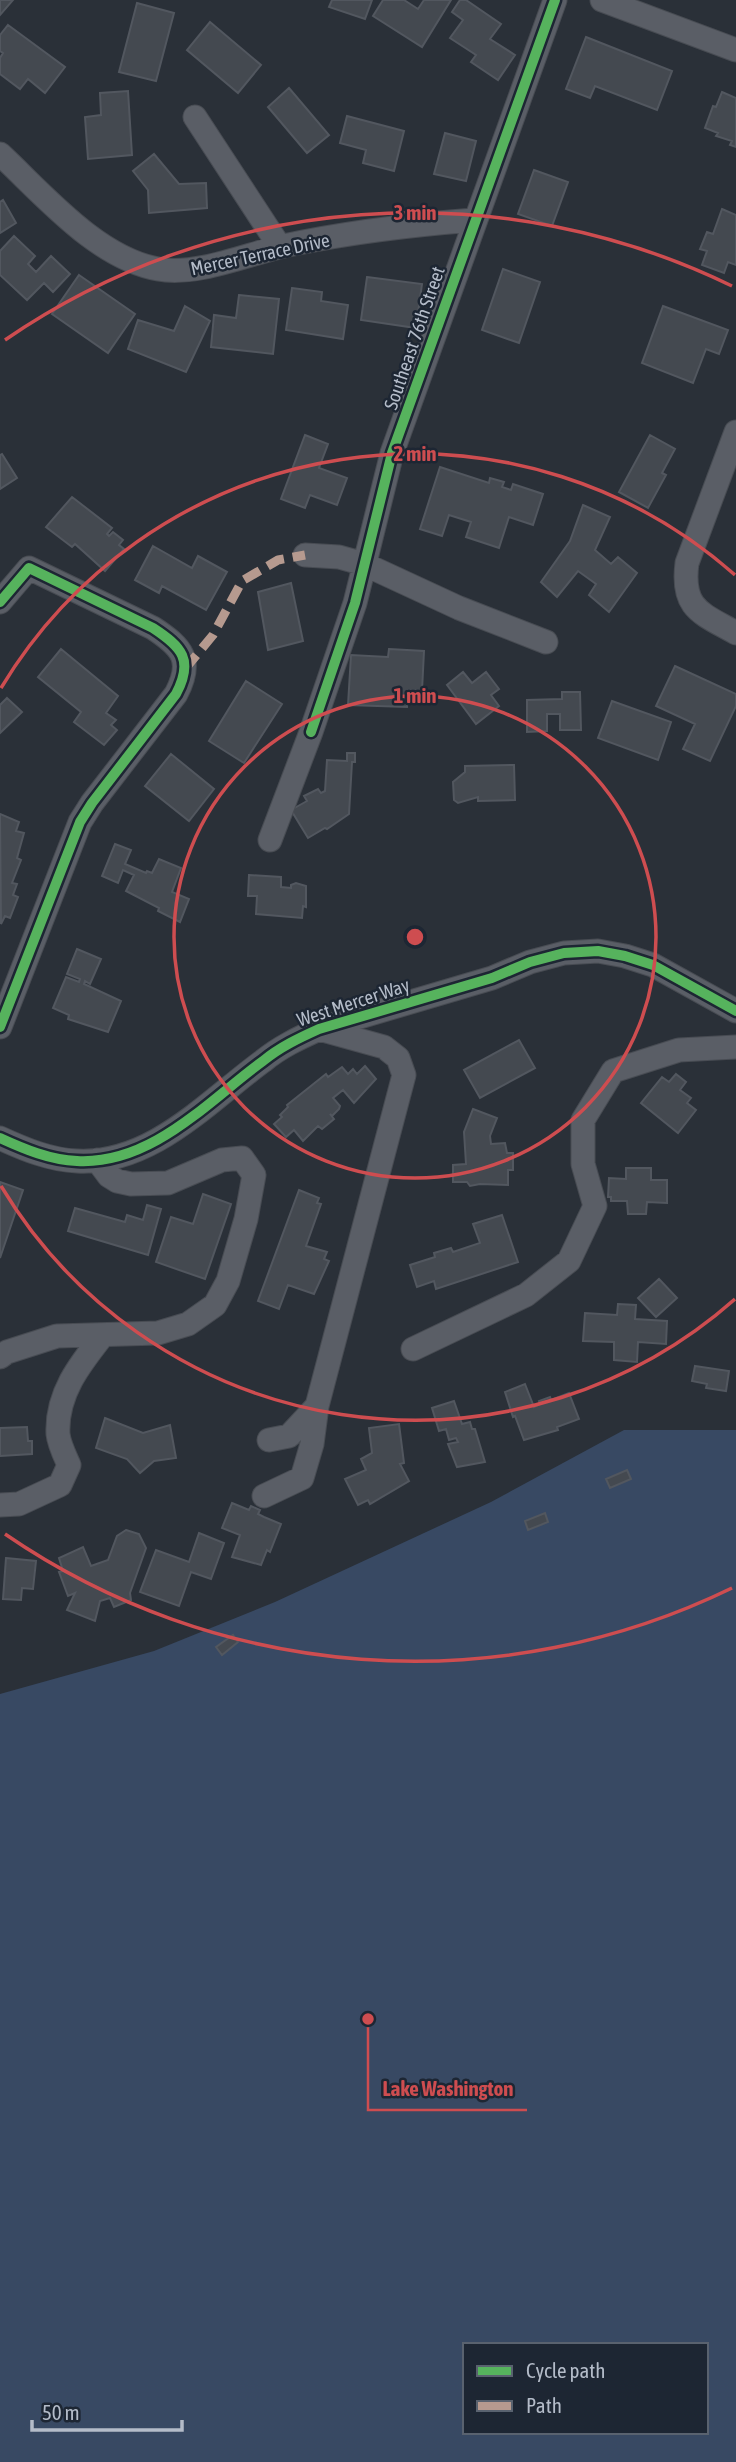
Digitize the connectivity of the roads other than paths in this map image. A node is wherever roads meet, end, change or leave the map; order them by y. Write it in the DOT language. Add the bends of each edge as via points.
graph roads {
  1 [pos="555,0"];
  2 [pos="602,0"];
  3 [pos="736,50"];
  4 [pos="195,117"];
  5 [pos="0,154"];
  6 [pos="474,220"];
  7 [pos="280,247"];
  8 [pos="736,432"];
  9 [pos="305,555"];
  10 [pos="364,564"];
  11 [pos="0,602"];
  12 [pos="736,633"];
  13 [pos="546,642"];
  14 [pos="270,840"];
  15 [pos="736,1011"];
  16 [pos="0,1027"];
  17 [pos="319,1029"];
  18 [pos="736,1047"];
  19 [pos="0,1138"];
  20 [pos="97,1160"];
  21 [pos="103,1335"];
  22 [pos="413,1349"];
  23 [pos="0,1357"];
  24 [pos="317,1406"];
  25 [pos="269,1440"];
  26 [pos="264,1496"];
  27 [pos="0,1506"];
  1 -- 6 [label="street, Southeast 76th Street"];
  2 -- 3 [label="street"];
  4 -- 7 [label="street"];
  5 -- 7 [label="street, Mercer Terrace Drive" via="97,242 158,269 181,270"];
  6 -- 7 [label="street, Mercer Terrace Drive"];
  6 -- 10 [label="street, Southeast 76th Street" via="392,453"];
  8 -- 12 [label="street" via="684,580 693,606"];
  9 -- 10 [label="street"];
  10 -- 13 [label="street"];
  10 -- 14 [label="street, Southeast 76th Street" via="355,603"];
  11 -- 16 [label="street" via="29,568 172,640 183,653 185,669 176,694 80,822"];
  15 -- 17 [label="street, West Mercer Way" via="653,965 598,951 530,962 492,978"];
  17 -- 20 [label="street, West Mercer Way" via="263,1060 172,1131 147,1145"];
  17 -- 24 [label="street" via="384,1046 398,1058 404,1075"];
  18 -- 22 [label="street" via="679,1049 613,1071 583,1120 583,1164 595,1206 569,1261 526,1295"];
  19 -- 20 [label="street, West Mercer Way" via="54,1158"];
  20 -- 21 [label="street" via="117,1181 131,1184 168,1183 222,1160 242,1158 254,1175 228,1281 215,1305 188,1324 159,1333"];
  21 -- 23 [label="street" via="57,1336"];
  21 -- 27 [label="street" via="81,1362 61,1405 58,1436 69,1465 60,1485 19,1504"];
  24 -- 25 [label="street" via="289,1436"];
  24 -- 26 [label="street" via="302,1478"];
}
